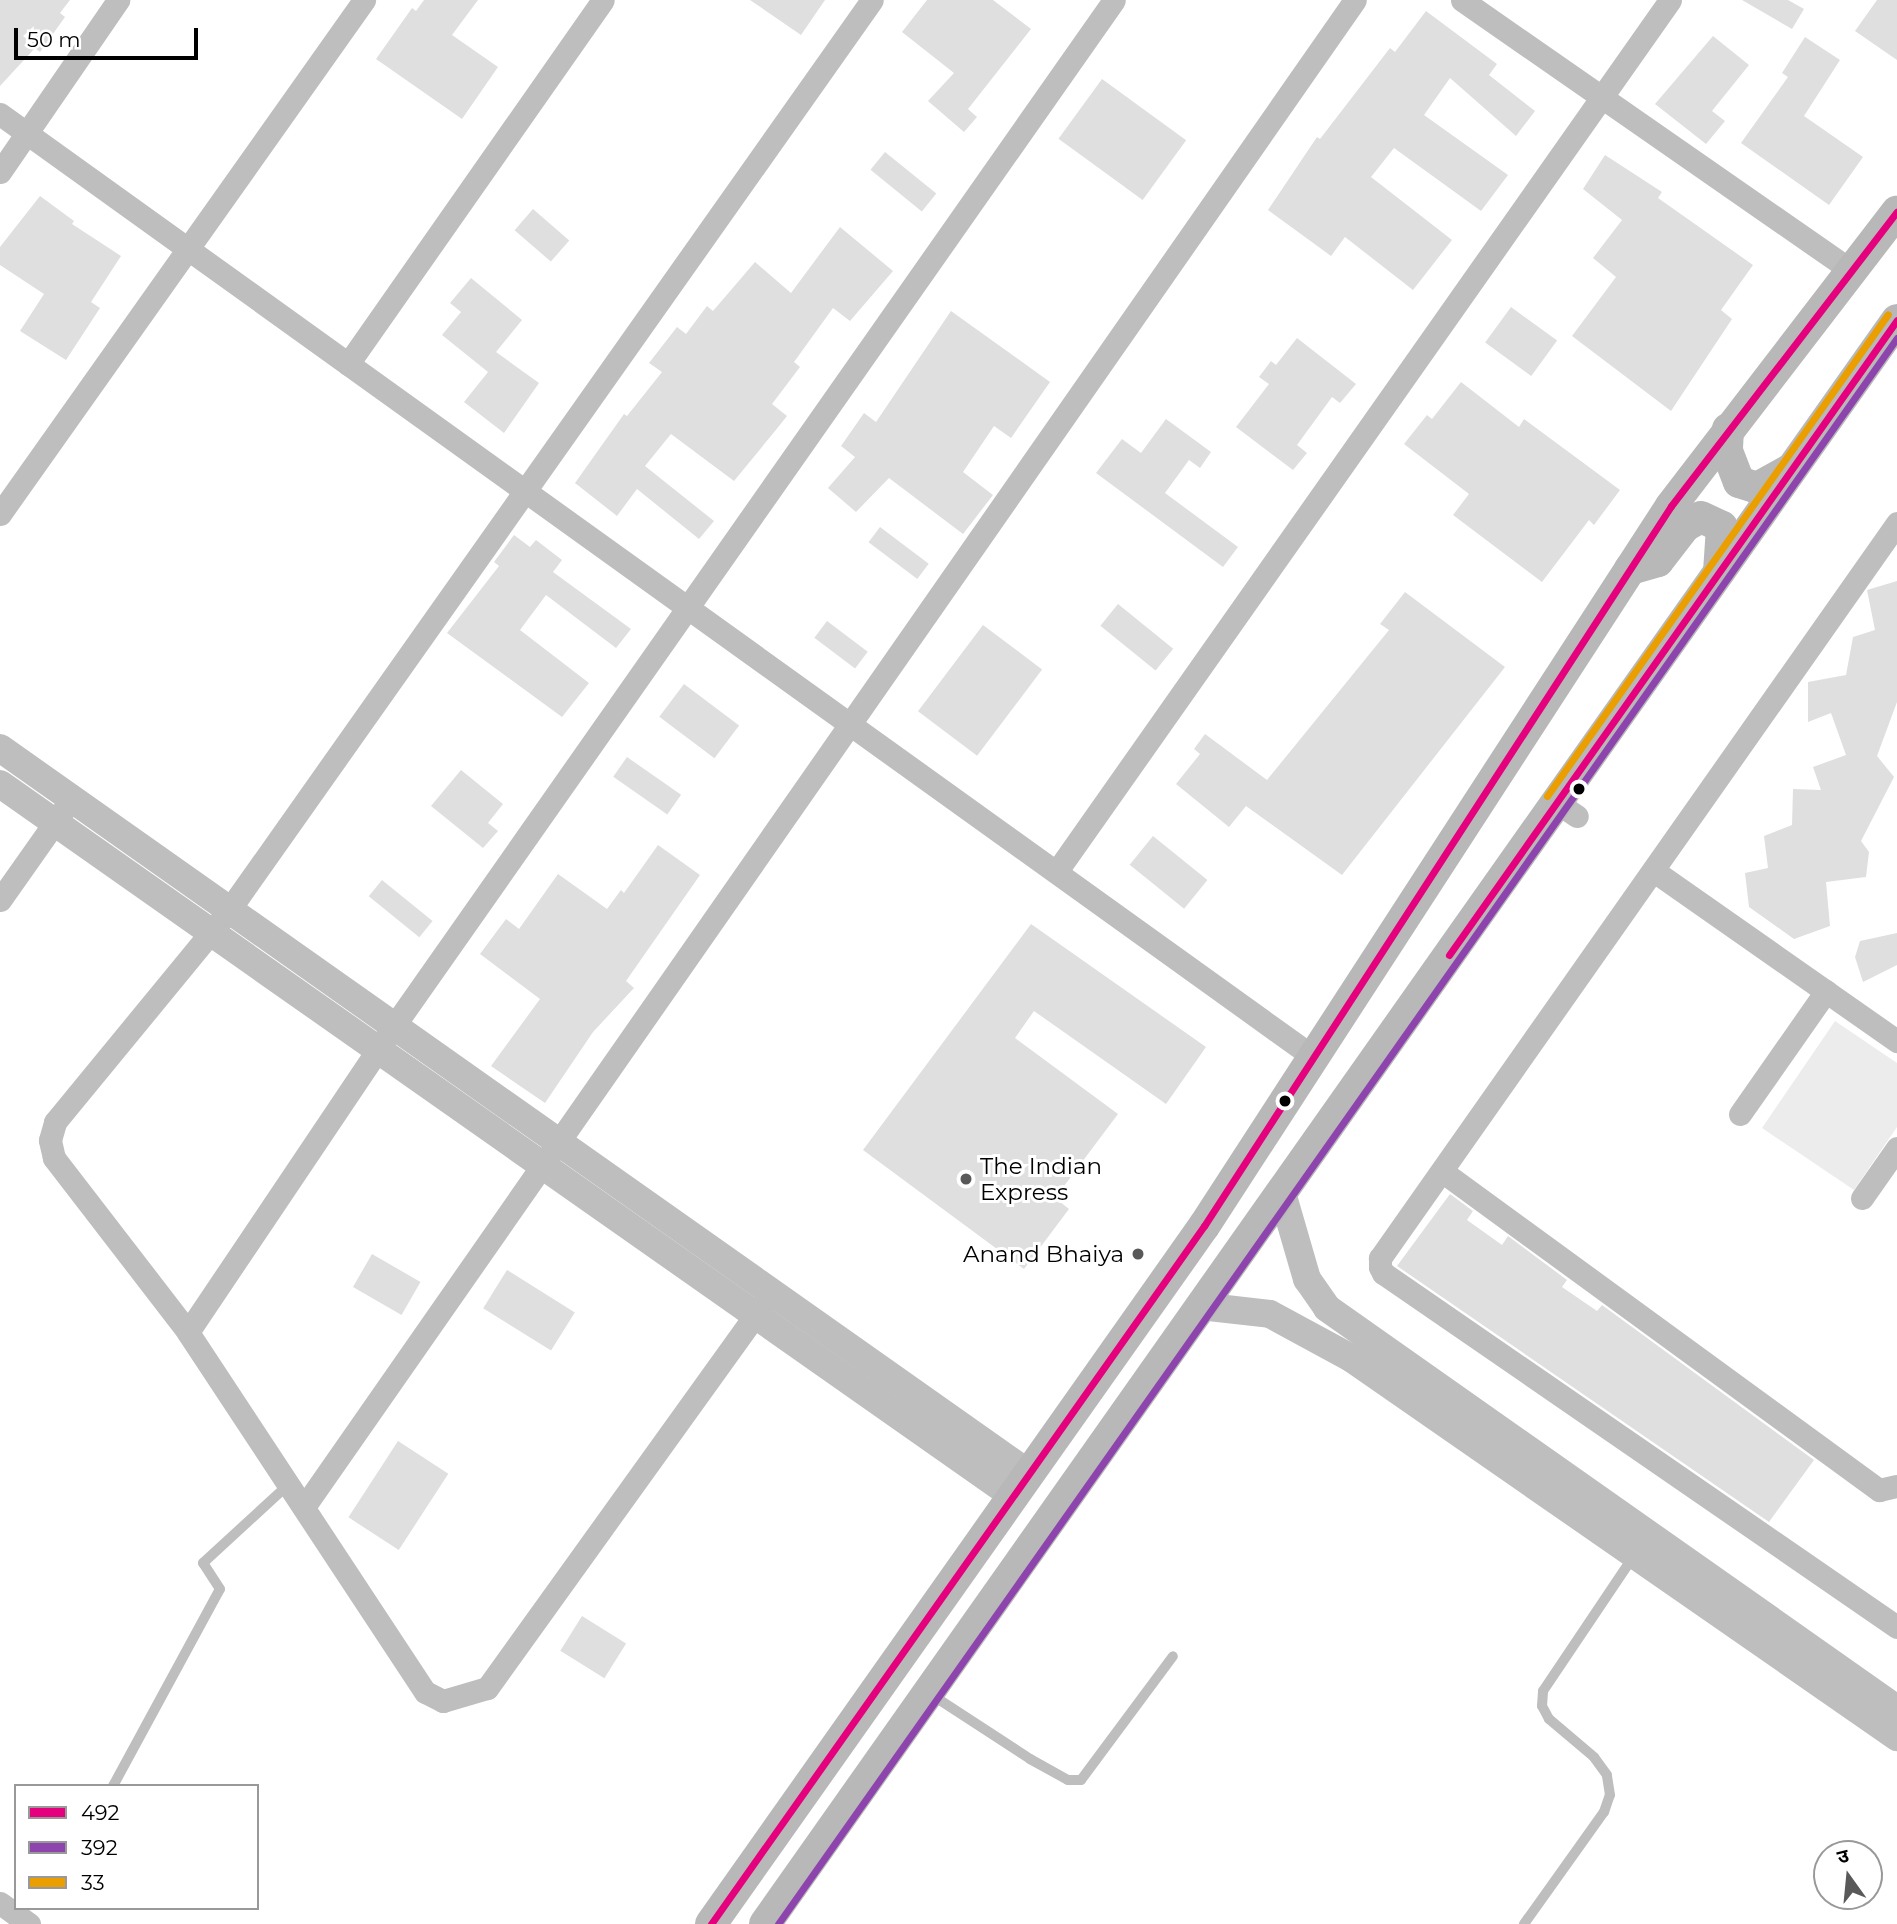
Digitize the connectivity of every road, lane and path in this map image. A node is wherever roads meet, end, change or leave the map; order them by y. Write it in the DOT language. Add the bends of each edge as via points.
graph roads {
  1 [pos="118,0"];
  2 [pos="364,0"];
  3 [pos="603,0"];
  4 [pos="872,0"];
  5 [pos="1114,0"];
  6 [pos="1355,0"];
  7 [pos="1462,0"];
  8 [pos="1670,0"];
  9 [pos="1601,97"];
  10 [pos="0,114"];
  11 [pos="26,133"];
  12 [pos="0,172"];
  13 [pos="1897,212"];
  14 [pos="188,249"];
  15 [pos="1853,272"];
  16 [pos="1897,320"];
  17 [pos="348,364"];
  18 [pos="1728,429"];
  19 [pos="1792,468"];
  20 [pos="525,490"];
  21 [pos="0,514"];
  22 [pos="1897,523"];
  23 [pos="1630,569"];
  24 [pos="1719,572"];
  25 [pos="688,607"];
  26 [pos="852,724"];
  27 [pos="0,748"];
  28 [pos="0,784"];
  29 [pos="72,799"];
  30 [pos="54,822"];
  31 [pos="1057,871"];
  32 [pos="1654,871"];
  33 [pos="0,900"];
  34 [pos="229,910"];
  35 [pos="212,933"];
  36 [pos="1826,991"];
  37 [pos="394,1026"];
  38 [pos="1897,1041"];
  39 [pos="378,1050"];
  40 [pos="1312,1056"];
  41 [pos="1740,1114"];
  42 [pos="561,1144"];
  43 [pos="1897,1148"];
  44 [pos="544,1167"];
  45 [pos="1443,1172"];
  46 [pos="1282,1193"];
  47 [pos="1862,1198"];
  48 [pos="1310,1287"];
  49 [pos="771,1292"];
  50 [pos="1200,1306"];
  51 [pos="755,1315"];
  52 [pos="1282,1319"];
  53 [pos="188,1332"];
  54 [pos="1488,1438"];
  55 [pos="289,1484"];
  56 [pos="1021,1485"];
  57 [pos="1897,1486"];
  58 [pos="304,1507"];
  59 [pos="1635,1553"];
  60 [pos="1897,1627"];
  61 [pos="1173,1656"];
  62 [pos="927,1691"];
  63 [pos="1897,1709"];
  64 [pos="1897,1737"];
  65 [pos="114,1784"];
  66 [pos="15,1910"];
  67 [pos="29,1924"];
  68 [pos="711,1924"];
  69 [pos="765,1924"];
  70 [pos="1524,1924"];
  1 -- 11 [label="street"];
  2 -- 14 [label="street"];
  3 -- 17 [label="street"];
  4 -- 20 [label="street"];
  5 -- 25 [label="street"];
  6 -- 26 [label="street"];
  7 -- 9 [label="street"];
  8 -- 9 [label="street"];
  9 -- 15 [label="street"];
  9 -- 31 [label="street"];
  10 -- 11 [label="street"];
  11 -- 12 [label="street"];
  11 -- 14 [label="street"];
  13 -- 15 [label="main road"];
  14 -- 17 [label="street"];
  14 -- 21 [label="street"];
  15 -- 18 [label="main road"];
  16 -- 19 [label="main road"];
  17 -- 20 [label="street"];
  18 -- 19 [label="main road" via="1727,451 1739,482 1757,488"];
  18 -- 23 [label="main road"];
  19 -- 24 [label="main road"];
  20 -- 25 [label="street"];
  20 -- 34 [label="street"];
  22 -- 32 [label="street"];
  23 -- 24 [label="main road" via="1658,561 1685,526 1701,517 1722,527"];
  23 -- 40 [label="main road"];
  24 -- 46 [label="main road" via="1567,809"];
  25 -- 26 [label="street"];
  25 -- 37 [label="street"];
  26 -- 31 [label="street"];
  26 -- 42 [label="street"];
  27 -- 29 [label="street"];
  28 -- 30 [label="street"];
  29 -- 30 [label="street"];
  29 -- 34 [label="street"];
  30 -- 33 [label="street"];
  30 -- 35 [label="street"];
  31 -- 40 [label="street"];
  32 -- 36 [label="street"];
  32 -- 45 [label="street"];
  34 -- 35 [label="street"];
  34 -- 37 [label="street"];
  35 -- 39 [label="street"];
  35 -- 53 [label="street" via="55,1122 50,1140 54,1158"];
  36 -- 38 [label="street"];
  36 -- 41 [label="street"];
  37 -- 39 [label="street"];
  37 -- 42 [label="street"];
  39 -- 44 [label="street"];
  39 -- 53 [label="street"];
  40 -- 56 [label="main road" via="1204,1226"];
  42 -- 44 [label="street"];
  42 -- 49 [label="street"];
  43 -- 47 [label="street"];
  44 -- 51 [label="street"];
  44 -- 58 [label="street"];
  45 -- 57 [label="street" via="1879,1490"];
  45 -- 60 [label="street" via="1380,1258 1383,1273"];
  46 -- 48 [label="street"];
  46 -- 50 [label="main road"];
  48 -- 52 [label="street" via="1310,1309"];
  48 -- 54 [label="street" via="1327,1308"];
  49 -- 51 [label="street"];
  49 -- 56 [label="street"];
  50 -- 52 [label="street"];
  50 -- 62 [label="main road"];
  51 -- 56 [label="street"];
  51 -- 58 [label="street" via="487,1688 466,1698 443,1701 425,1692"];
  52 -- 54 [label="street"];
  53 -- 55 [label="street"];
  54 -- 59 [label="street"];
  54 -- 63 [label="street"];
  55 -- 58 [label="street"];
  55 -- 65 [label="lane" via="203,1563 220,1589"];
  56 -- 68 [label="main road"];
  59 -- 64 [label="street"];
  59 -- 70 [label="lane" via="1542,1691 1542,1706 1549,1719 1594,1757 1607,1776 1610,1794 1604,1812"];
  61 -- 62 [label="lane" via="1081,1780 1068,1780 1030,1759"];
  62 -- 69 [label="main road"];
  66 -- 67 [label="street"];
}
